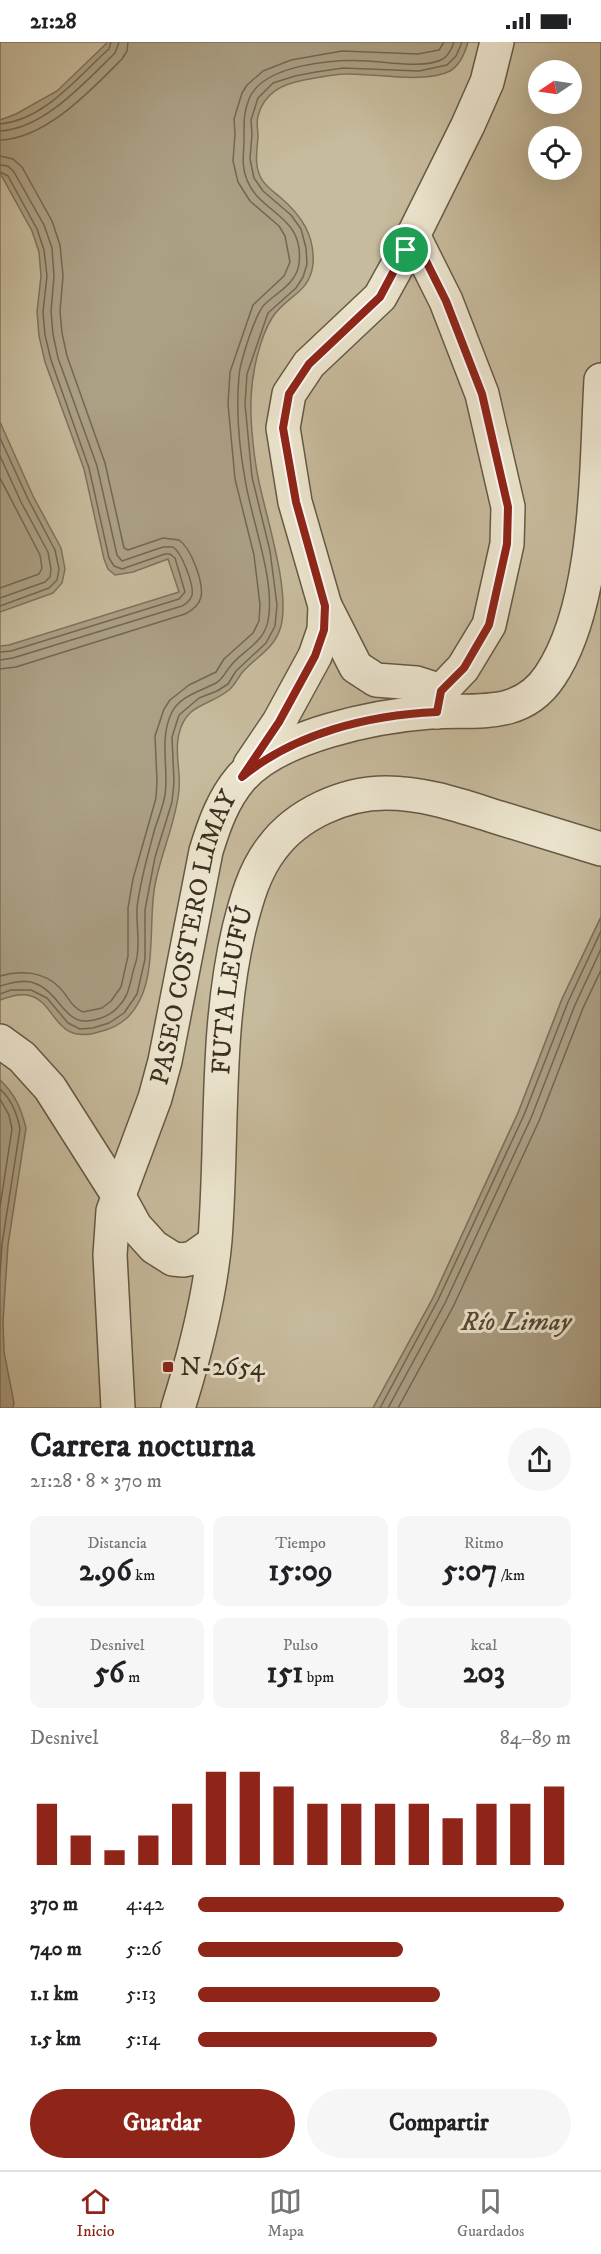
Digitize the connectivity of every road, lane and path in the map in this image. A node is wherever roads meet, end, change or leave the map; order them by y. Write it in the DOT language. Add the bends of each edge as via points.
graph roads {
  1 [pos="497,42"];
  2 [pos="413,235"];
  3 [pos="601,380"];
  4 [pos="325,606"];
  5 [pos="439,701"];
  6 [pos="242,777"];
  7 [pos="601,849"];
  8 [pos="0,1041"];
  9 [pos="118,1195"];
  10 [pos="214,1244"];
  11 [pos="184,1403"];
  12 [pos="118,1408"];
  1 -- 2 [label="street" via="487,82"];
  2 -- 4 [label="street" via="380,297 309,364 289,394 283,428 296,502"];
  2 -- 5 [label="street" via="446,301 482,394 508,507 507,544 489,625"];
  3 -- 5 [label="street, PASEO COSTERO LIMAY" via="586,576 559,660 537,692 522,703 482,711"];
  4 -- 5 [label="street" via="356,667 376,680 416,683"];
  4 -- 6 [label="street" via="324,630 315,656 279,722"];
  5 -- 6 [label="street, PASEO COSTERO LIMAY" via="308,737 260,762"];
  6 -- 9 [label="street, PASEO COSTERO LIMAY" via="227,798 206,851 165,1061"];
  7 -- 10 [label="street, FUTA LEUFÚ" via="433,798 383,793 331,804 288,830 257,872 244,907 226,995"];
  8 -- 9 [label="street" via="22,1057 50,1088"];
  9 -- 10 [label="street" via="144,1238 163,1254 183,1260"];
  9 -- 12 [label="street, PASEO COSTERO LIMAY" via="110,1233"];
  10 -- 11 [label="street, FUTA LEUFÚ"];
}
